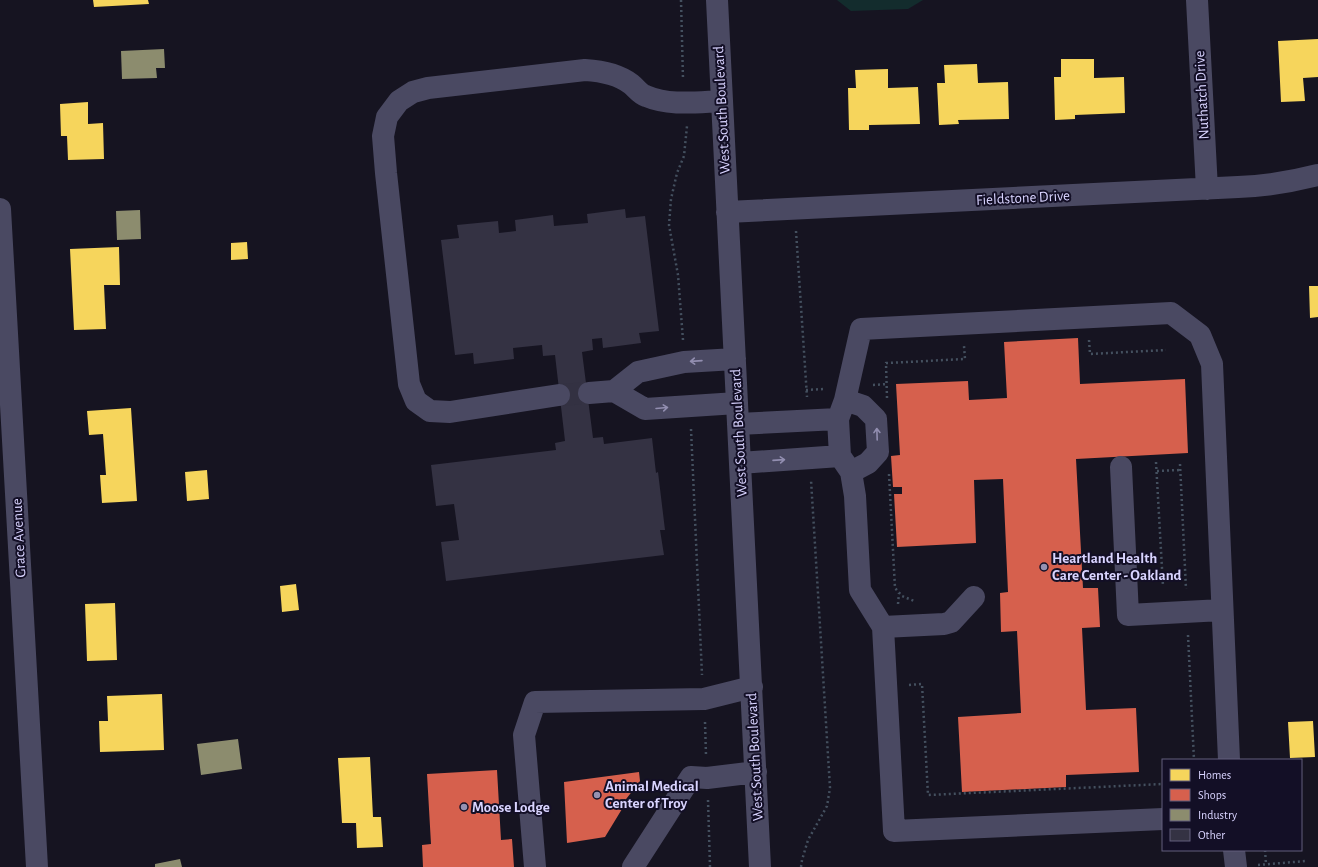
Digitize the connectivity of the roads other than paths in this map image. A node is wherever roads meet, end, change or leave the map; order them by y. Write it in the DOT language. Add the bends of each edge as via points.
graph roads {
  1 [pos="717,0"];
  2 [pos="1197,0"];
  3 [pos="722,101"];
  4 [pos="1318,176"];
  5 [pos="1207,189"];
  6 [pos="0,209"];
  7 [pos="727,212"];
  8 [pos="735,359"];
  9 [pos="614,390"];
  10 [pos="589,393"];
  11 [pos="559,395"];
  12 [pos="737,403"];
  13 [pos="837,403"];
  14 [pos="738,424"];
  15 [pos="740,463"];
  16 [pos="845,464"];
  17 [pos="1121,467"];
  18 [pos="974,597"];
  19 [pos="1222,610"];
  20 [pos="883,627"];
  21 [pos="752,687"];
  22 [pos="1229,759"];
  23 [pos="756,772"];
  24 [pos="1162,820"];
  25 [pos="1234,851"];
  26 [pos="37,867"];
  27 [pos="535,867"];
  28 [pos="633,867"];
  29 [pos="760,867"];
  30 [pos="1236,867"];
  1 -- 3 [label="street, West South Boulevard"];
  2 -- 5 [label="street, Nuthatch Drive"];
  3 -- 7 [label="street, West South Boulevard"];
  3 -- 11 [label="street" via="661,101 644,96 630,83 614,75 585,70 428,88 414,92 399,101 387,117 383,136 386,173 409,384 416,401 430,411 450,412"];
  4 -- 5 [label="street, Fieldstone Drive" via="1262,186"];
  5 -- 7 [label="street, Fieldstone Drive"];
  6 -- 26 [label="street, Grace Avenue"];
  7 -- 8 [label="street, West South Boulevard"];
  8 -- 9 [label="street, one-way" via="684,362 638,372"];
  8 -- 12 [label="street, West South Boulevard"];
  9 -- 10 [label="street"];
  9 -- 12 [label="street, one-way" via="646,409"];
  12 -- 14 [label="street, West South Boulevard"];
  13 -- 14 [label="street" via="808,421"];
  13 -- 16 [label="street"];
  16 -- 13 [label="street, one-way" via="868,463 878,452 876,420 864,406"];
  13 -- 19 [label="street" via="861,329 1171,314 1200,335 1212,364"];
  14 -- 15 [label="street, West South Boulevard"];
  15 -- 16 [label="street, one-way" via="810,458"];
  15 -- 21 [label="street, West South Boulevard"];
  16 -- 20 [label="street" via="855,496 860,590"];
  17 -- 19 [label="street" via="1128,615"];
  18 -- 20 [label="street" via="951,622"];
  19 -- 22 [label="street"];
  20 -- 24 [label="street" via="894,831"];
  21 -- 23 [label="street, West South Boulevard"];
  21 -- 27 [label="street" via="704,699 535,702 524,735"];
  23 -- 28 [label="street" via="707,778 691,777"];
  23 -- 29 [label="street, West South Boulevard"];
  25 -- 30 [label="street"];
}
